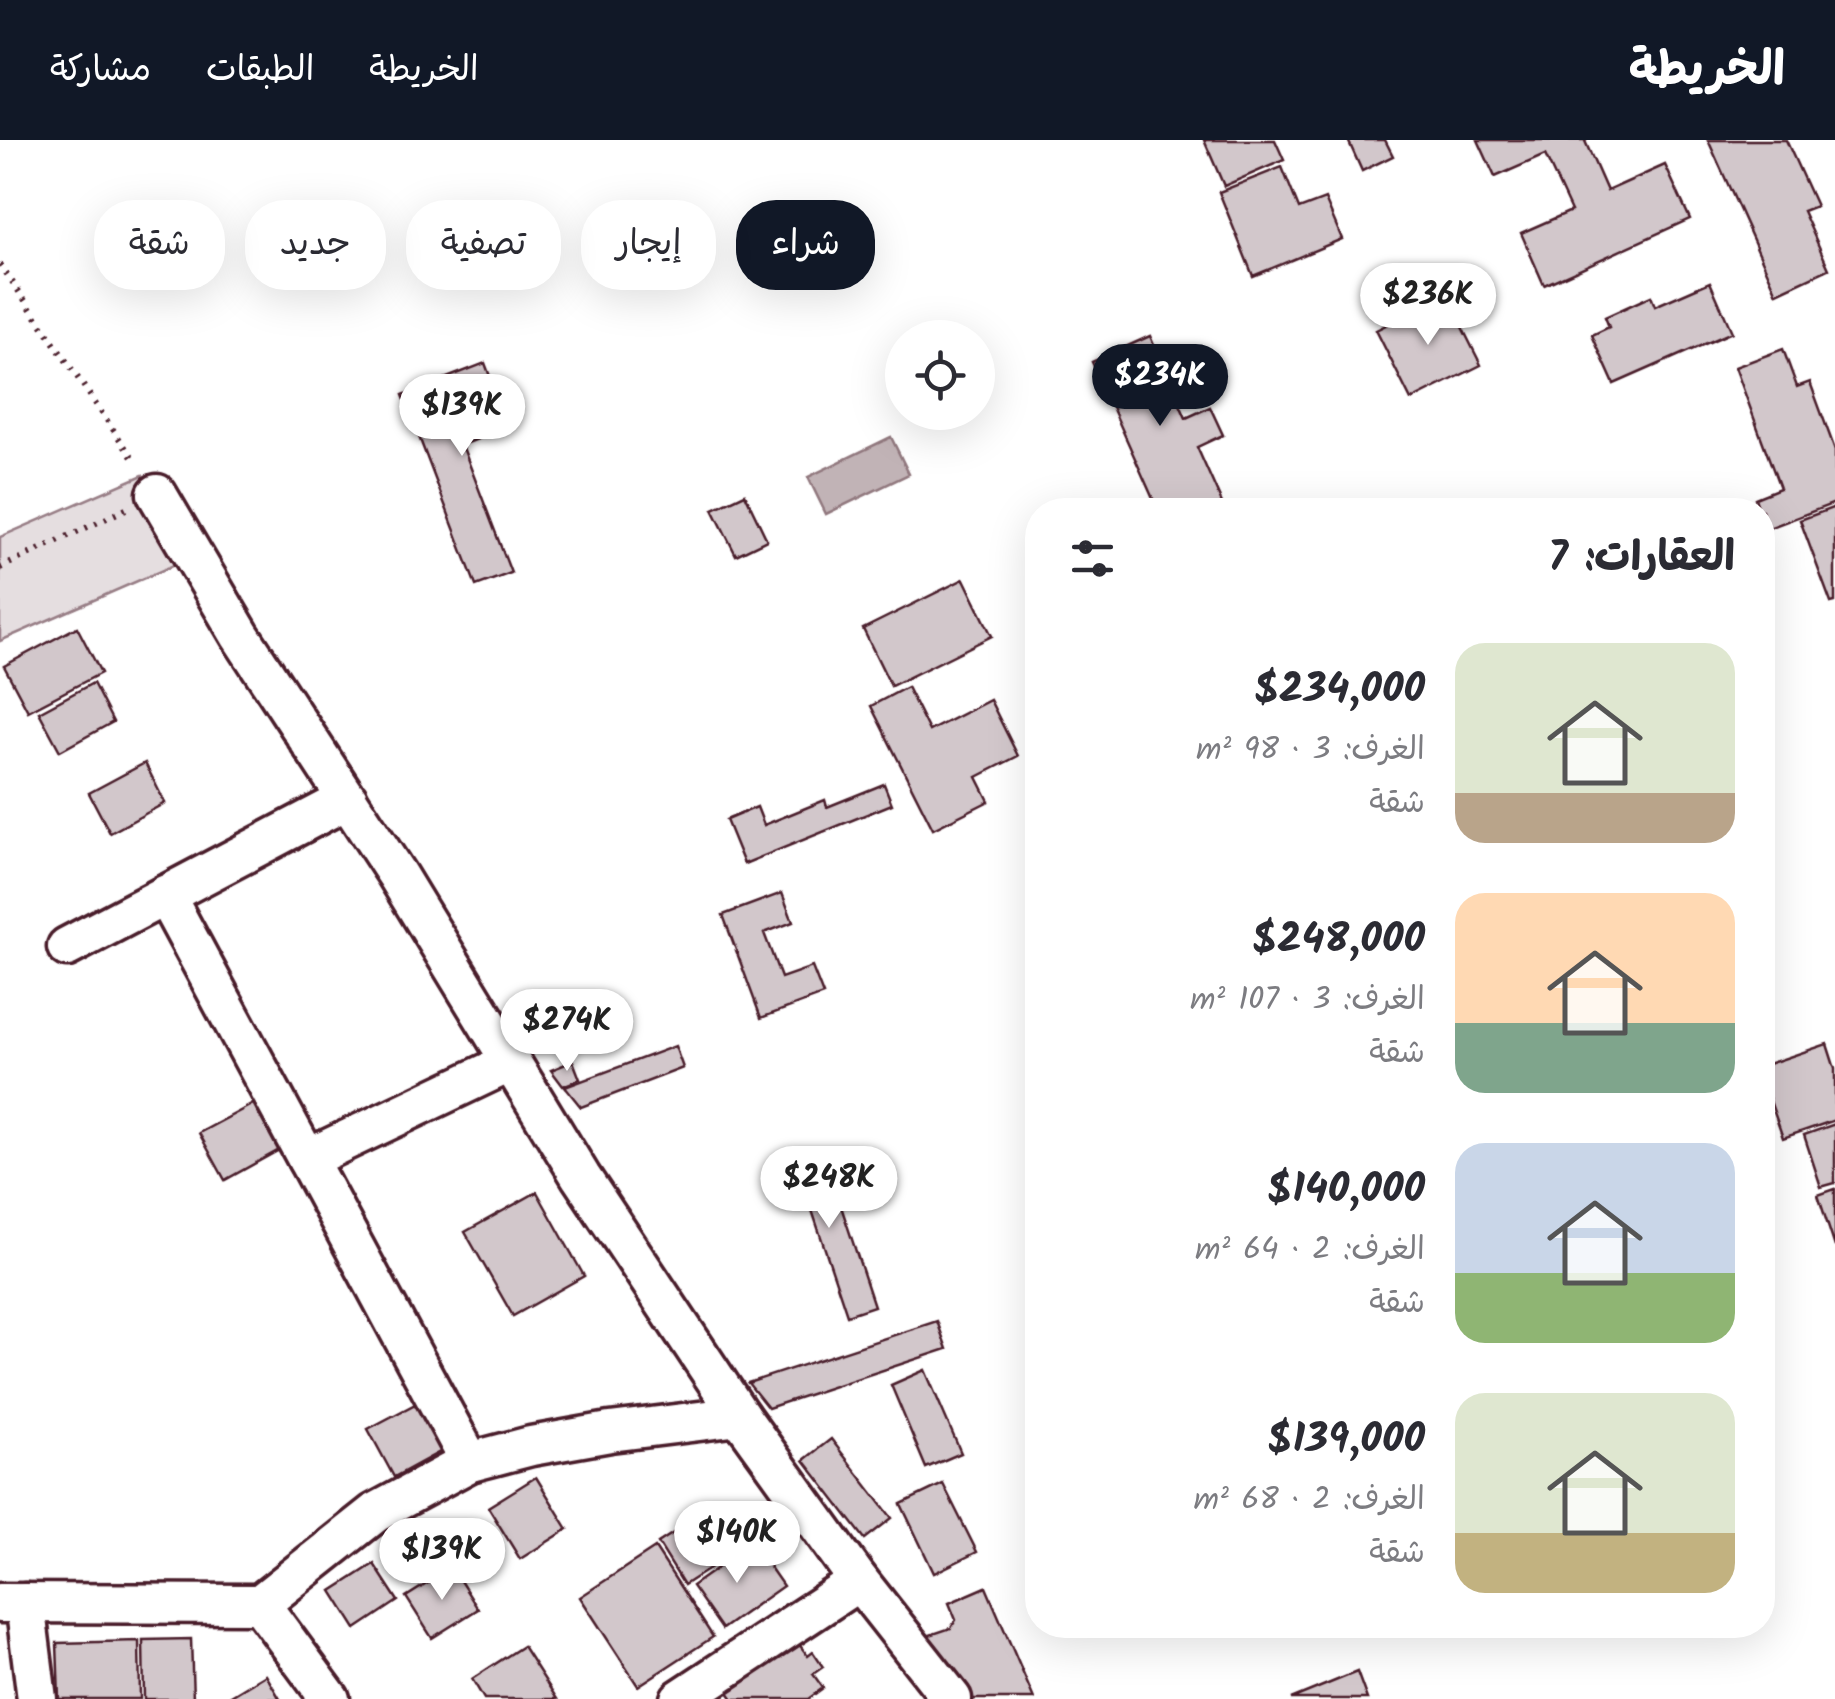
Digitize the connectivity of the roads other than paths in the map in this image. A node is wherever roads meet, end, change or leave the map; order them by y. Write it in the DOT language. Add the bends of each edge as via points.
graph roads {
  1 [pos="157,494"];
  2 [pos="348,799"];
  3 [pos="164,895"];
  4 [pos="68,947"];
  5 [pos="512,1062"];
  6 [pos="307,1159"];
  7 [pos="740,1416"];
  8 [pos="470,1462"];
  9 [pos="859,1580"];
  10 [pos="13,1603"];
  11 [pos="260,1604"];
  12 [pos="37,1699"];
  13 [pos="330,1699"];
  14 [pos="680,1699"];
  15 [pos="952,1699"];
  1 -- 2 [label="street"];
  2 -- 3 [label="street"];
  2 -- 5 [label="street"];
  3 -- 4 [label="street"];
  3 -- 6 [label="street"];
  5 -- 6 [label="street"];
  5 -- 7 [label="street"];
  6 -- 8 [label="street"];
  7 -- 8 [label="street" via="610,1432"];
  7 -- 9 [label="street"];
  8 -- 11 [label="street" via="375,1513"];
  9 -- 14 [label="street"];
  9 -- 15 [label="street"];
  10 -- 11 [label="street"];
  10 -- 12 [label="street"];
  11 -- 13 [label="street"];
}
